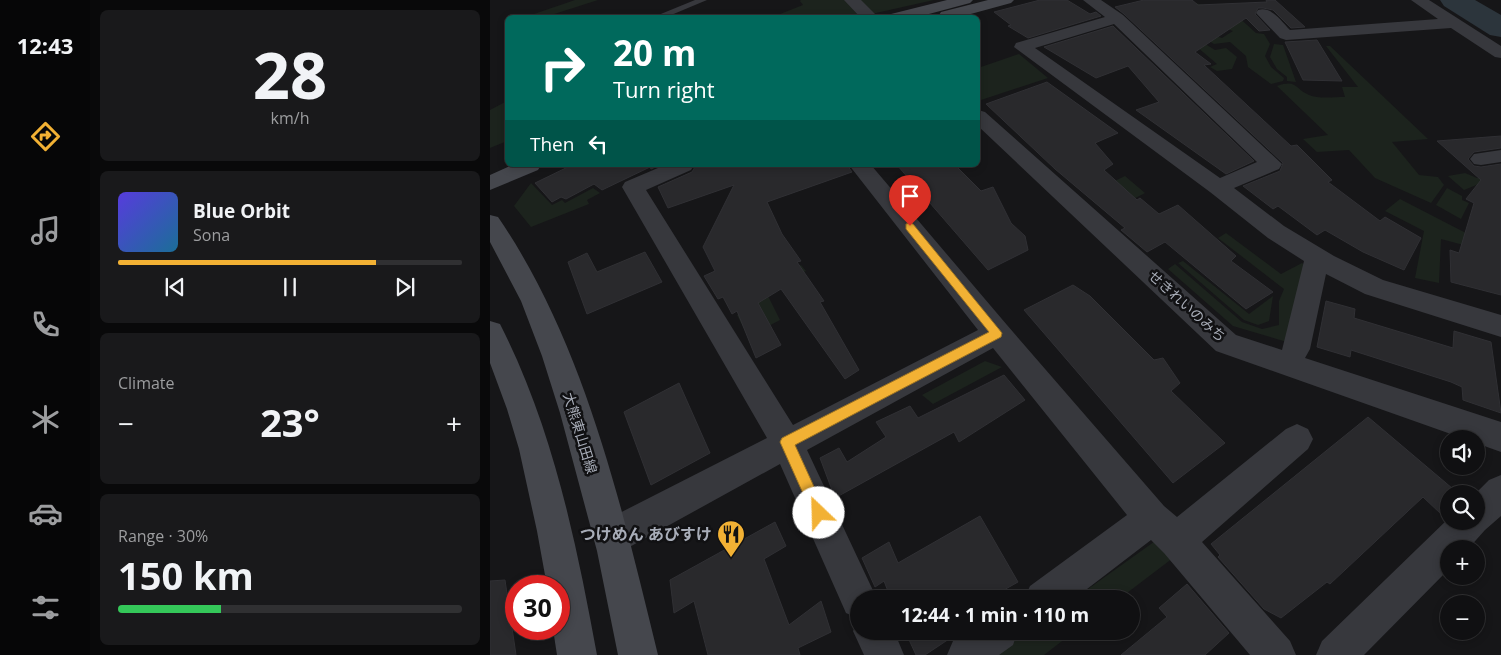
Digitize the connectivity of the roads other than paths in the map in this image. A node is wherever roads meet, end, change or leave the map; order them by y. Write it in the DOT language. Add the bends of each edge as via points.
graph roads {
  1 [pos="703,0"];
  2 [pos="965,0"];
  3 [pos="1006,0"];
  4 [pos="1092,0"];
  5 [pos="1419,0"];
  6 [pos="1264,13"];
  7 [pos="663,15"];
  8 [pos="905,15"];
  9 [pos="947,15"];
  10 [pos="1117,18"];
  11 [pos="1452,23"];
  12 [pos="1501,53"];
  13 [pos="980,118"];
  14 [pos="505,159"];
  15 [pos="490,165"];
  16 [pos="526,167"];
  17 [pos="678,167"];
  18 [pos="862,167"];
  19 [pos="490,183"];
  20 [pos="1218,187"];
  21 [pos="490,223"];
  22 [pos="1317,258"];
  23 [pos="1501,326"];
  24 [pos="490,332"];
  25 [pos="997,333"];
  26 [pos="1296,349"];
  27 [pos="1501,437"];
  28 [pos="1297,439"];
  29 [pos="787,442"];
  30 [pos="1501,492"];
  31 [pos="1485,507"];
  32 [pos="1165,529"];
  33 [pos="1462,530"];
  34 [pos="612,537"];
  35 [pos="854,590"];
  36 [pos="1059,590"];
  37 [pos="877,640"];
  38 [pos="988,640"];
  39 [pos="577,655"];
  40 [pos="638,655"];
  41 [pos="884,655"];
  42 [pos="968,655"];
  43 [pos="1276,655"];
  44 [pos="1336,655"];
  1 -- 7 [label="lane"];
  2 -- 8 [label="street"];
  3 -- 9 [label="street"];
  4 -- 10 [label="street"];
  5 -- 11 [label="street"];
  6 -- 11 [label="street" via="1286,35"];
  10 -- 20 [label="street" via="1271,164"];
  10 -- 20 [label="street" via="1022,48"];
  11 -- 12 [label="street"];
  13 -- 27 [label="street, せきれいのみち" via="1226,342"];
  14 -- 15 [label="street"];
  16 -- 19 [label="street"];
  17 -- 29 [label="street" via="633,187"];
  18 -- 25 [label="street"];
  20 -- 22 [label="street" via="1276,232"];
  21 -- 34 [label="street, 大熊東山田線" via="521,272 543,318"];
  22 -- 23 [label="street" via="1374,287"];
  22 -- 26 [label="street"];
  24 -- 39 [label="street" via="532,434 562,565"];
  25 -- 29 [label="street"];
  25 -- 32 [label="street"];
  28 -- 32 [label="street"];
  29 -- 34 [label="street"];
  29 -- 35 [label="street"];
  30 -- 31 [label="street"];
  32 -- 36 [label="street"];
  32 -- 43 [label="street"];
  33 -- 44 [label="street"];
  34 -- 40 [label="street, 大熊東山田線"];
  37 -- 41 [label="street"];
  38 -- 42 [label="street"];
}
